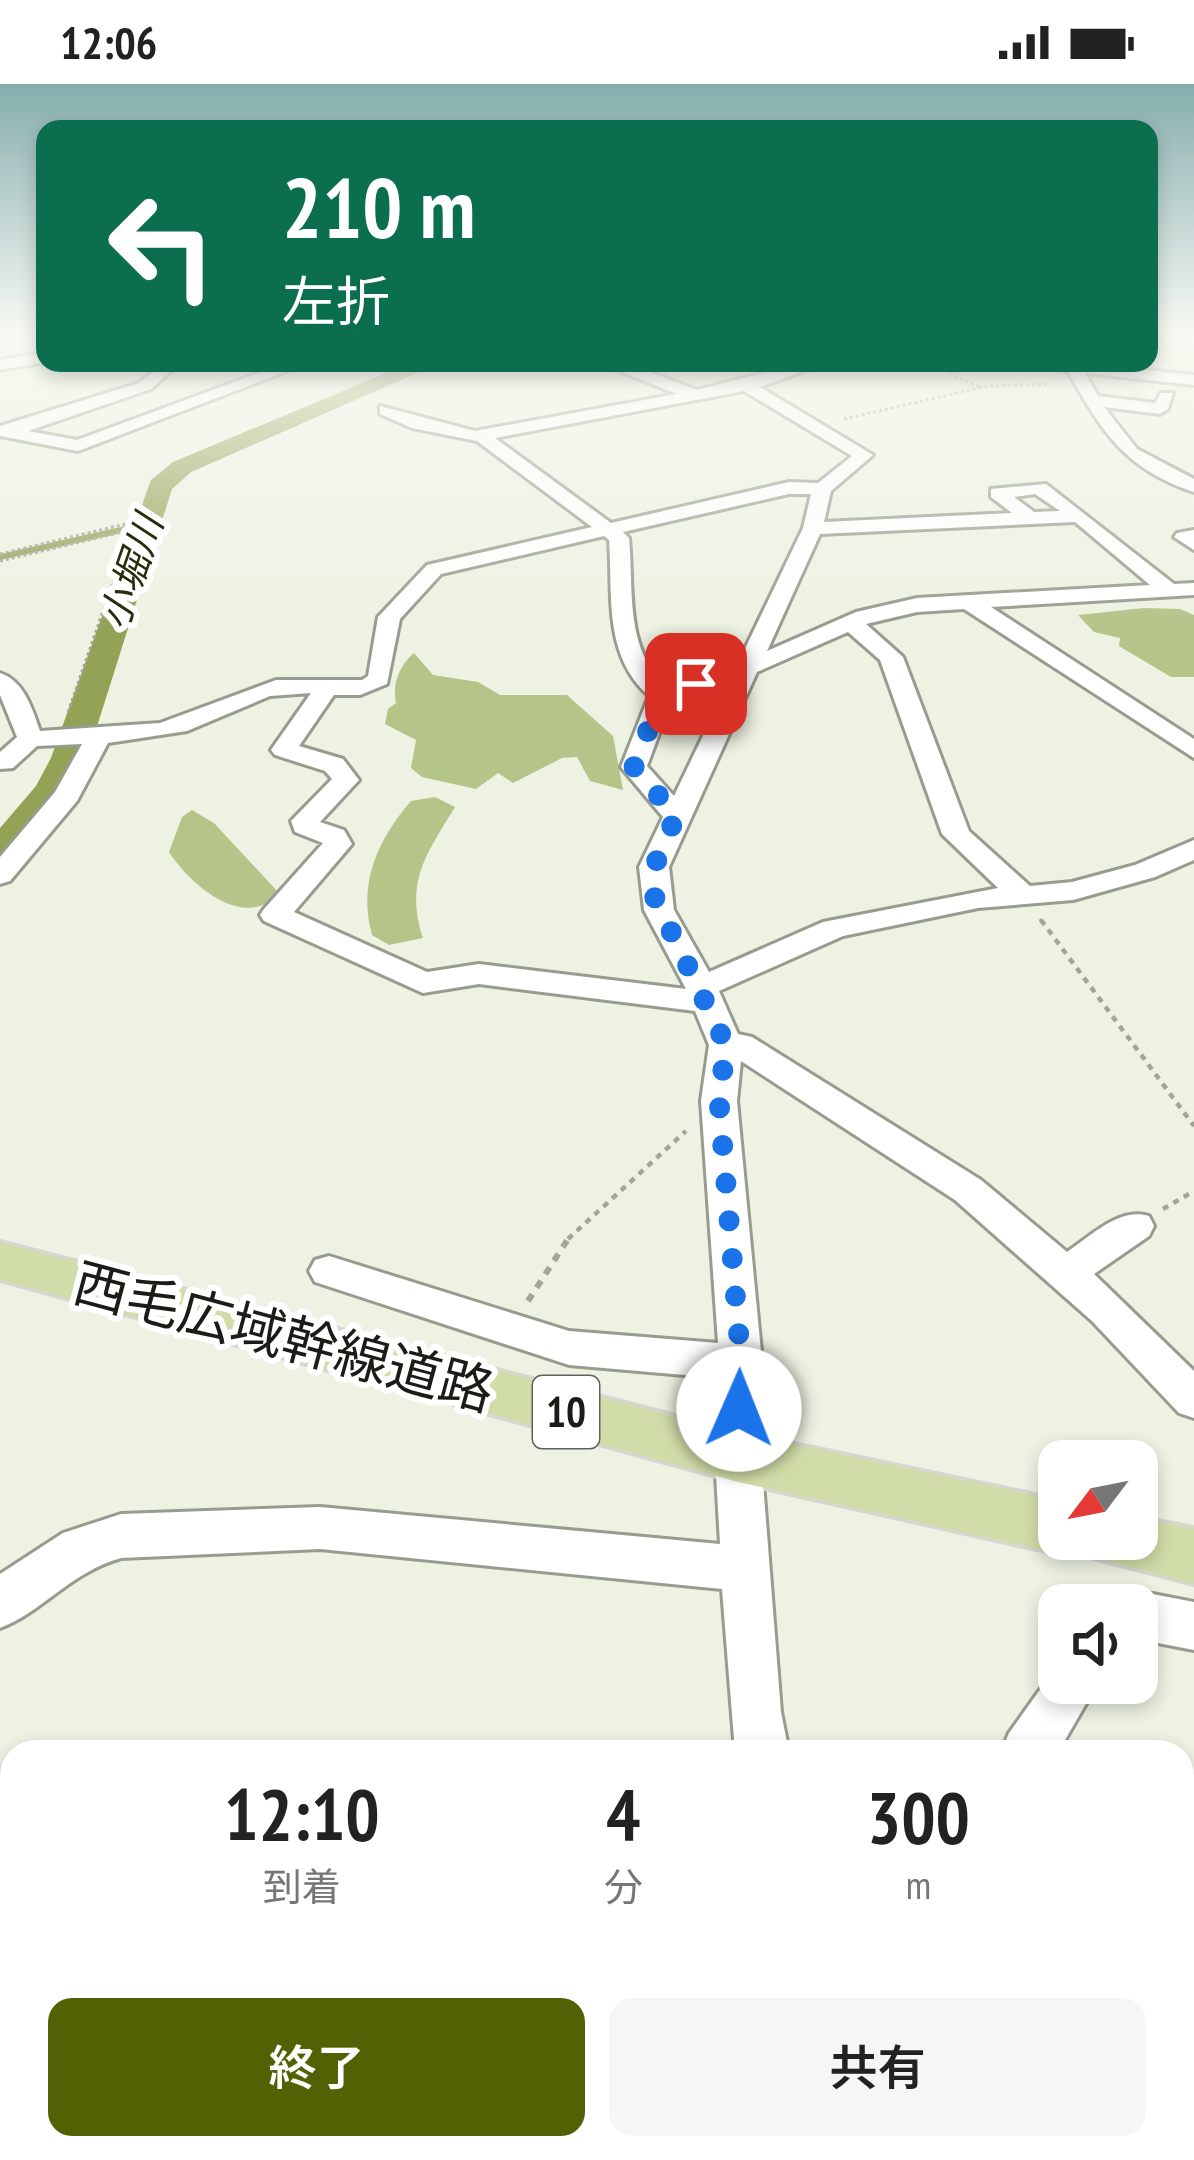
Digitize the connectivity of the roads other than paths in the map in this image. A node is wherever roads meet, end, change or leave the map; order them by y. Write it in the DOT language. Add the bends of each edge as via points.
graph roads {
  1 [pos="121,430"];
  2 [pos="451,430"];
  3 [pos="507,430"];
  4 [pos="824,430"];
  5 [pos="1115,430"];
  6 [pos="4,433"];
  7 [pos="479,435"];
  8 [pos="1194,486"];
  9 [pos="823,489"];
  10 [pos="1080,516"];
  11 [pos="1031,519"];
  12 [pos="813,528"];
  13 [pos="608,529"];
  14 [pos="1182,590"];
  15 [pos="964,600"];
  16 [pos="851,622"];
  17 [pos="742,677"];
  18 [pos="0,680"];
  19 [pos="328,684"];
  20 [pos="662,694"];
  21 [pos="95,734"];
  22 [pos="30,740"];
  23 [pos="1194,750"];
  24 [pos="4,762"];
  25 [pos="676,816"];
  26 [pos="1194,849"];
  27 [pos="0,875"];
  28 [pos="1023,895"];
  29 [pos="704,994"];
  30 [pos="726,1045"];
  31 [pos="1135,1226"];
  32 [pos="0,1261"];
  33 [pos="329,1270"];
  34 [pos="1065,1273"];
  35 [pos="741,1362"];
  36 [pos="1194,1400"];
  37 [pos="738,1457"];
  38 [pos="1038,1522"];
  39 [pos="1158,1548"];
  40 [pos="1194,1556"];
  41 [pos="746,1569"];
  42 [pos="0,1605"];
  43 [pos="1158,1619"];
  44 [pos="1194,1625"];
  45 [pos="1059,1704"];
  46 [pos="761,1740"];
  47 [pos="1036,1740"];
  1 -- 6 [label="street" via="78,446"];
  2 -- 7 [label="street"];
  3 -- 7 [label="street"];
  4 -- 9 [label="street" via="863,452"];
  5 -- 8 [label="street" via="1132,453"];
  7 -- 13 [label="street"];
  9 -- 12 [label="street"];
  9 -- 13 [label="street" via="789,488"];
  10 -- 11 [label="street"];
  10 -- 11 [label="street" via="1039,488 998,493"];
  10 -- 14 [label="street"];
  11 -- 12 [label="street"];
  12 -- 17 [label="street"];
  13 -- 19 [label="street" via="425,574 388,617 373,686"];
  13 -- 20 [label="street" via="619,538 623,643 644,682"];
  14 -- 15 [label="street"];
  15 -- 16 [label="street"];
  15 -- 23 [label="street"];
  16 -- 17 [label="street"];
  16 -- 28 [label="street" via="891,657 956,834"];
  17 -- 20 [label="street"];
  17 -- 25 [label="street"];
  18 -- 22 [label="street"];
  19 -- 21 [label="street" via="282,686 172,728"];
  19 -- 29 [label="street" via="284,750 334,765 346,780 305,821 338,844 274,915 423,983 479,974"];
  20 -- 25 [label="street" via="634,767"];
  21 -- 22 [label="street"];
  21 -- 27 [label="street" via="68,795"];
  22 -- 24 [label="street"];
  25 -- 29 [label="street" via="654,867 654,896"];
  26 -- 28 [label="street" via="1106,884"];
  28 -- 29 [label="street" via="834,929"];
  29 -- 30 [label="street"];
  30 -- 34 [label="street" via="740,1045 968,1190"];
  30 -- 35 [label="street" via="719,1101"];
  31 -- 34 [label="street"];
  32 -- 37 [label="main road, 西毛広域幹線道路 / 10"];
  33 -- 35 [label="street" via="568,1348"];
  34 -- 36 [label="street"];
  35 -- 37 [label="street"];
  37 -- 38 [label="main road, 西毛広域幹線道路 / 10"];
  37 -- 41 [label="street"];
  39 -- 40 [label="main road"];
  41 -- 42 [label="street" via="320,1528 121,1537 80,1548"];
  41 -- 46 [label="street"];
  43 -- 44 [label="street"];
  45 -- 47 [label="street"];
}
